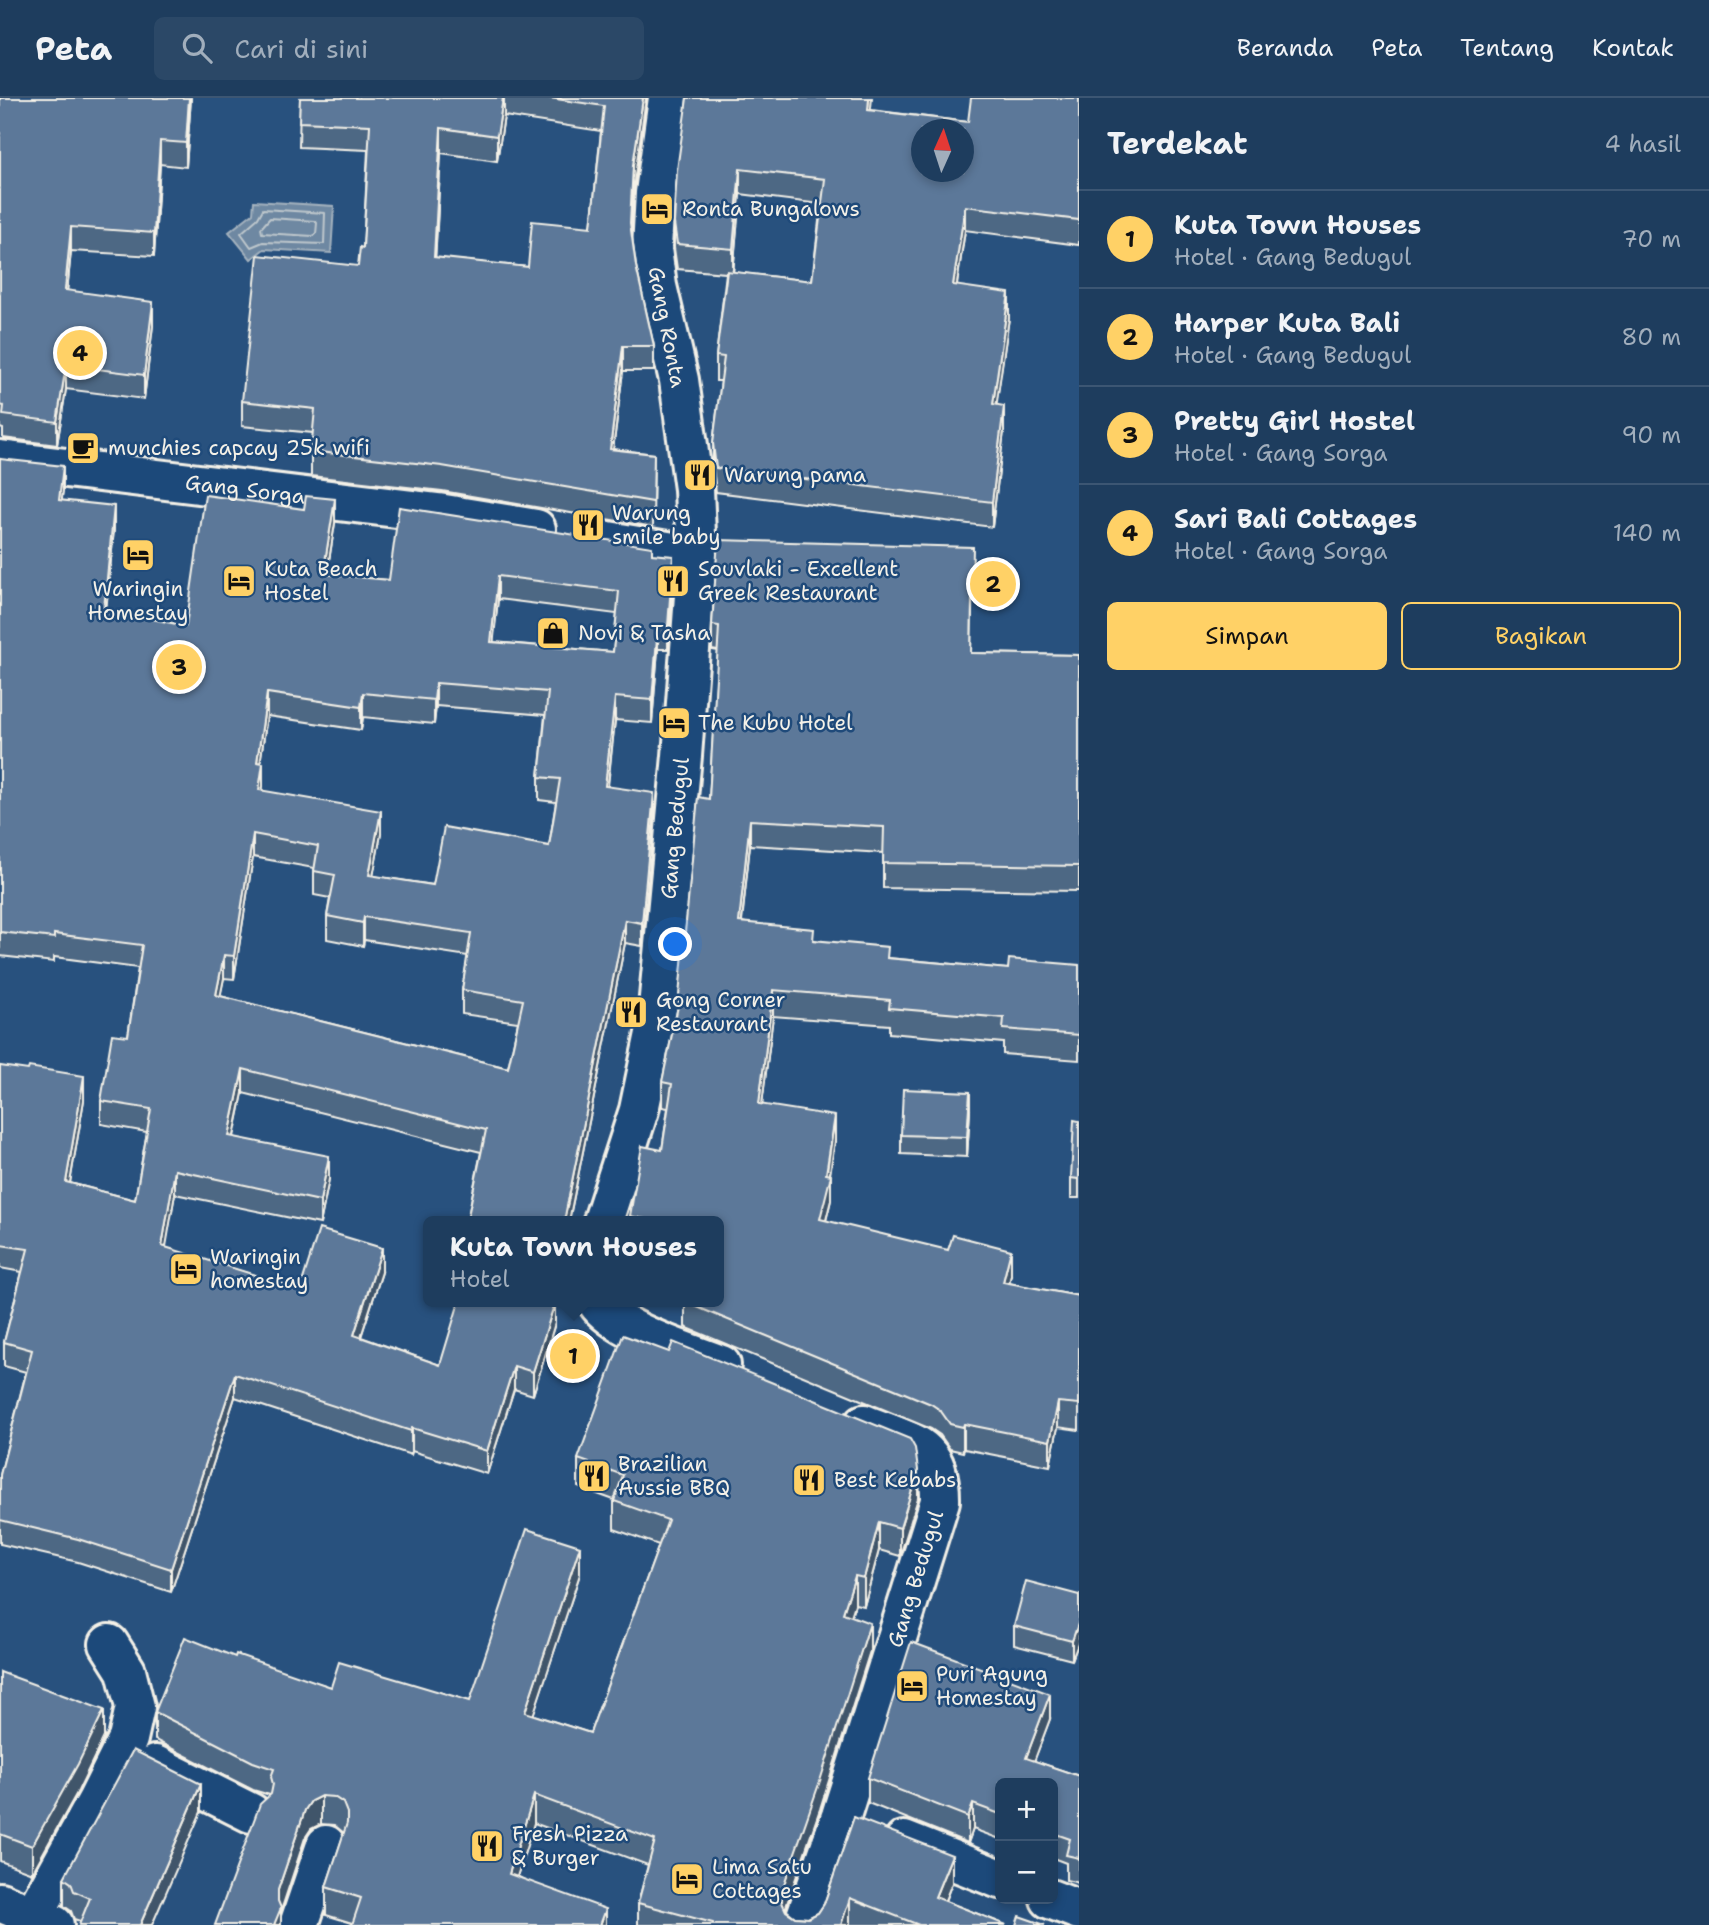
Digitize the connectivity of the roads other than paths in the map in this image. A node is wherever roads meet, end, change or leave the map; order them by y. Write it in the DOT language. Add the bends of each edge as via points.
graph roads {
  1 [pos="668,98"];
  2 [pos="0,460"];
  3 [pos="698,556"];
  4 [pos="605,1216"];
  5 [pos="600,1307"];
  6 [pos="756,1380"];
  7 [pos="833,1412"];
  8 [pos="110,1644"];
  9 [pos="122,1748"];
  10 [pos="251,1813"];
  11 [pos="841,1816"];
  12 [pos="326,1845"];
  13 [pos="995,1877"];
  14 [pos="1058,1902"];
  15 [pos="1079,1910"];
  16 [pos="29,1914"];
  17 [pos="299,1925"];
  18 [pos="803,1925"];
  1 -- 3 [label="street, Gang Ronta" via="652,249 679,380"];
  2 -- 3 [label="street, Gang Sorga" via="438,513"];
  3 -- 4 [label="street, Gang Bedugul" via="656,1029 639,1110"];
  5 -- 6 [label="street" via="627,1327"];
  7 -- 11 [label="street, Gang Bedugul" via="923,1449 934,1462 940,1484 940,1501"];
  8 -- 9 [label="street" via="126,1671 135,1707"];
  9 -- 10 [label="street"];
  9 -- 16 [label="street" via="97,1801"];
  11 -- 13 [label="street"];
  11 -- 18 [label="street, Gang Bedugul"];
  12 -- 17 [label="street"];
  14 -- 15 [label="street"];
}
